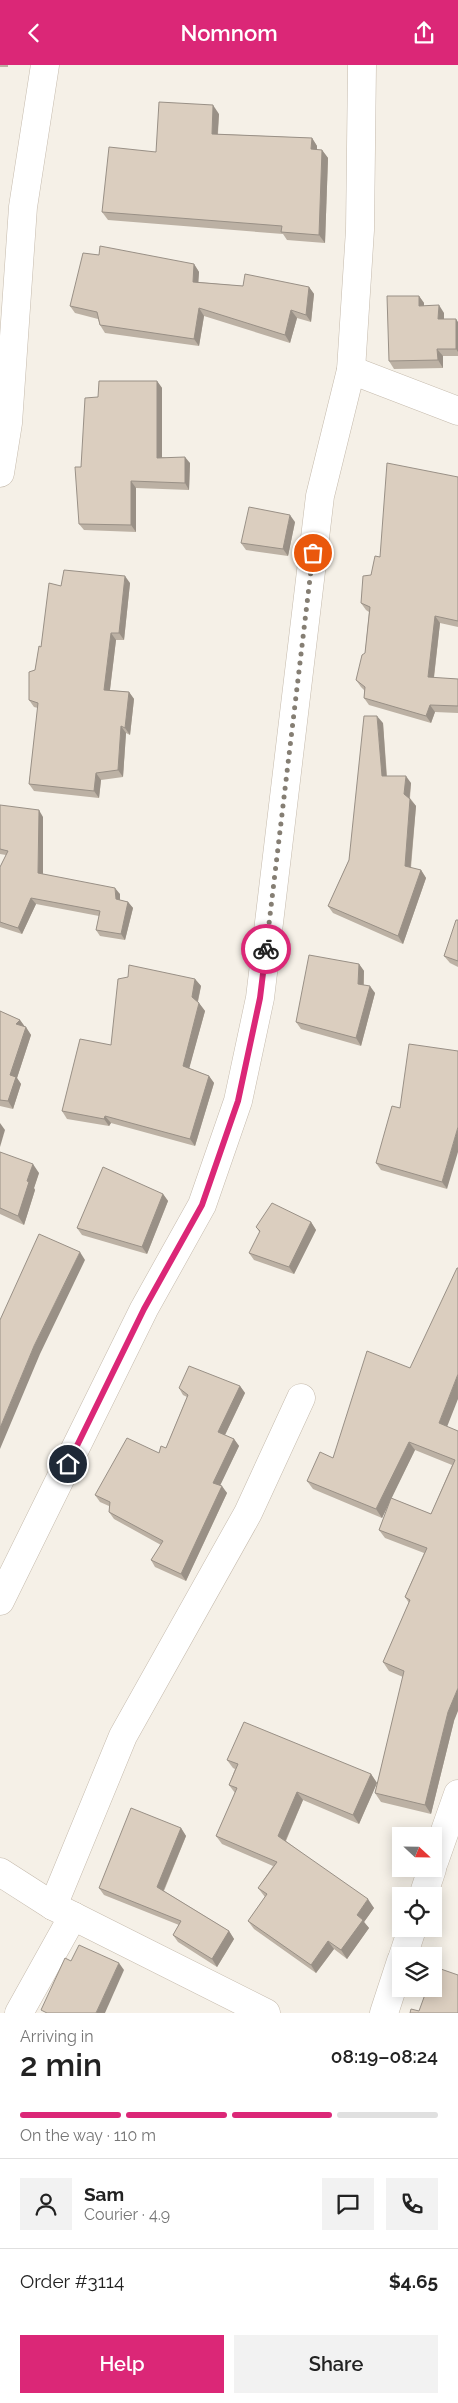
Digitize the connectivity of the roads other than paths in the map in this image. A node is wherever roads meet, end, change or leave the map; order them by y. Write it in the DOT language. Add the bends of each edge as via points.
graph roads {
  1 [pos="45,65"];
  2 [pos="362,65"];
  3 [pos="351,370"];
  4 [pos="458,411"];
  5 [pos="0,473"];
  6 [pos="301,1398"];
  7 [pos="0,1601"];
  8 [pos="458,1794"];
  9 [pos="442,1839"];
  10 [pos="0,1872"];
  11 [pos="63,1911"];
  12 [pos="392,1989"];
  13 [pos="19,2013"];
  14 [pos="266,2013"];
  15 [pos="384,2013"];
  1 -- 5 [label="street" via="23,207 8,423"];
  2 -- 3 [label="street" via="360,230"];
  3 -- 4 [label="street"];
  3 -- 7 [label="street" via="320,496 260,998 238,1101 202,1205 144,1309"];
  6 -- 11 [label="street" via="248,1513 123,1736"];
  8 -- 9 [label="street"];
  10 -- 11 [label="street"];
  11 -- 13 [label="street"];
  11 -- 14 [label="street"];
  12 -- 15 [label="street"];
}
